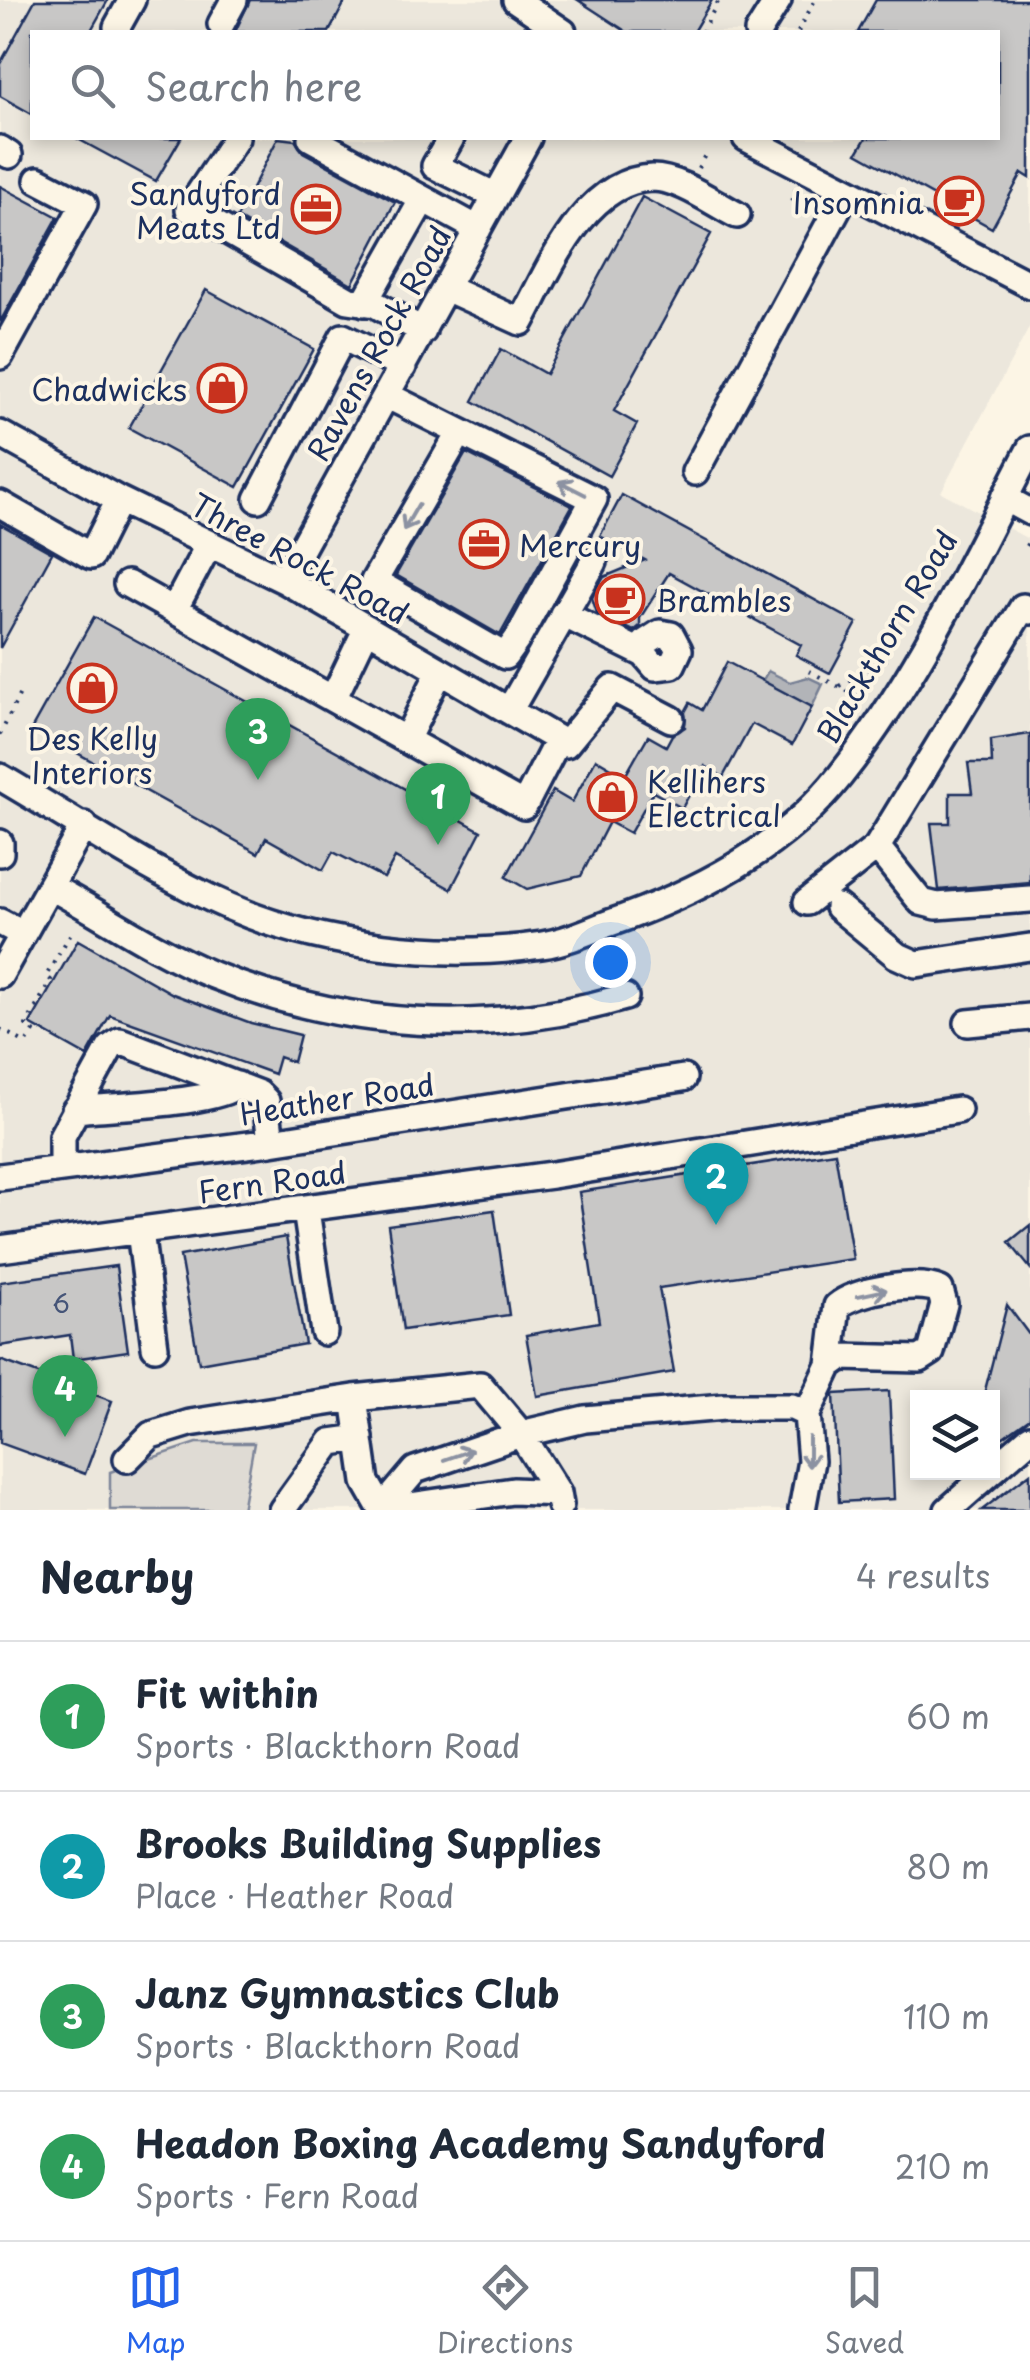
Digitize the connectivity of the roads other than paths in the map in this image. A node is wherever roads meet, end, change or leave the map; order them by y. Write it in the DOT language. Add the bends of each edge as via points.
graph roads {
  1 [pos="132,0"];
  2 [pos="234,0"];
  3 [pos="516,0"];
  4 [pos="778,0"];
  5 [pos="221,24"];
  6 [pos="118,27"];
  7 [pos="560,30"];
  8 [pos="759,30"];
  9 [pos="235,140"];
  10 [pos="315,140"];
  11 [pos="450,140"];
  12 [pos="527,140"];
  13 [pos="750,140"];
  14 [pos="38,180"];
  15 [pos="847,191"];
  16 [pos="496,196"];
  17 [pos="423,198"];
  18 [pos="738,215"];
  19 [pos="478,229"];
  20 [pos="1030,285"];
  21 [pos="446,288"];
  22 [pos="364,303"];
  23 [pos="423,330"];
  24 [pos="0,356"];
  25 [pos="403,367"];
  26 [pos="388,396"];
  27 [pos="460,432"];
  28 [pos="0,434"];
  29 [pos="1030,450"];
  30 [pos="695,472"];
  31 [pos="1004,498"];
  32 [pos="258,499"];
  33 [pos="119,500"];
  34 [pos="0,504"];
  35 [pos="1030,512"];
  36 [pos="209,544"];
  37 [pos="594,562"];
  38 [pos="284,580"];
  39 [pos="127,584"];
  40 [pos="174,610"];
  41 [pos="1030,611"];
  42 [pos="563,614"];
  43 [pos="368,628"];
  44 [pos="644,654"];
  45 [pos="440,671"];
  46 [pos="333,699"];
  47 [pos="509,711"];
  48 [pos="671,719"];
  49 [pos="406,740"];
  50 [pos="562,742"];
  51 [pos="0,776"];
  52 [pos="84,825"];
  53 [pos="0,843"];
  54 [pos="876,846"];
  55 [pos="0,853"];
  56 [pos="51,887"];
  57 [pos="1030,899"];
  58 [pos="806,902"];
  59 [pos="838,907"];
  60 [pos="11,928"];
  61 [pos="1030,947"];
  62 [pos="0,975"];
  63 [pos="625,997"];
  64 [pos="1030,1016"];
  65 [pos="968,1022"];
  66 [pos="683,1078"];
  67 [pos="237,1085"];
  68 [pos="75,1110"];
  69 [pos="958,1110"];
  70 [pos="271,1142"];
  71 [pos="62,1169"];
  72 [pos="0,1177"];
  73 [pos="306,1210"];
  74 [pos="140,1232"];
  75 [pos="0,1249"];
  76 [pos="324,1332"];
  77 [pos="156,1347"];
  78 [pos="830,1365"];
  79 [pos="354,1398"];
  80 [pos="808,1414"];
  81 [pos="521,1434"];
  82 [pos="360,1438"];
  83 [pos="1030,1438"];
  84 [pos="127,1459"];
  85 [pos="1000,1465"];
  86 [pos="983,1480"];
  87 [pos="559,1501"];
  88 [pos="282,1510"];
  89 [pos="382,1510"];
  90 [pos="802,1510"];
  91 [pos="948,1510"];
  1 -- 6 [label="street"];
  2 -- 5 [label="street"];
  3 -- 7 [label="street"];
  4 -- 8 [label="street"];
  9 -- 22 [label="street" via="189,209"];
  10 -- 17 [label="street"];
  11 -- 16 [label="street" via="435,166"];
  12 -- 16 [label="street, Ravens Rock Road"];
  13 -- 15 [label="street"];
  14 -- 24 [label="street" via="84,204"];
  15 -- 20 [label="street"];
  15 -- 30 [label="street"];
  16 -- 19 [label="street, Ravens Rock Road"];
  17 -- 19 [label="street"];
  17 -- 22 [label="street"];
  18 -- 21 [label="street" via="654,178 626,184 572,229 521,322"];
  19 -- 21 [label="street, Ravens Rock Road"];
  21 -- 23 [label="street, Ravens Rock Road"];
  22 -- 23 [label="street"];
  23 -- 25 [label="street, Ravens Rock Road"];
  25 -- 26 [label="street, Ravens Rock Road"];
  25 -- 32 [label="street" via="342,337"];
  26 -- 27 [label="street"];
  26 -- 38 [label="street, Ravens Rock Road"];
  27 -- 27 [label="street, one-way" via="374,581 505,656 594,499"];
  28 -- 33 [label="street, Three Rock Road"];
  29 -- 31 [label="street, Blackthorn Road"];
  31 -- 35 [label="street"];
  31 -- 52 [label="street, Blackthorn Road" via="887,712 838,778 800,819 733,868 615,922 546,945 476,951 348,941 232,908"];
  33 -- 34 [label="street" via="90,556"];
  33 -- 36 [label="street, Three Rock Road"];
  36 -- 38 [label="street, Three Rock Road"];
  36 -- 40 [label="street"];
  37 -- 42 [label="street"];
  38 -- 43 [label="street, Three Rock Road"];
  39 -- 40 [label="street"];
  40 -- 46 [label="street"];
  41 -- 54 [label="street" via="1023,608"];
  42 -- 44 [label="street"];
  42 -- 47 [label="street"];
  43 -- 45 [label="street, Three Rock Road"];
  43 -- 46 [label="street"];
  45 -- 47 [label="street, Three Rock Road"];
  45 -- 49 [label="street"];
  46 -- 49 [label="street"];
  47 -- 50 [label="street, Three Rock Road"];
  48 -- 50 [label="street" via="612,688"];
  49 -- 50 [label="street" via="524,806"];
  51 -- 52 [label="street, Blackthorn Road"];
  52 -- 56 [label="street"];
  53 -- 55 [label="street"];
  54 -- 57 [label="street" via="921,902"];
  54 -- 58 [label="street"];
  56 -- 60 [label="street"];
  56 -- 63 [label="street" via="211,974 373,1018 452,1025 510,1021"];
  59 -- 61 [label="street" via="916,964"];
  60 -- 62 [label="street"];
  64 -- 65 [label="street"];
  66 -- 70 [label="street, Heather Road"];
  67 -- 68 [label="street" via="205,1097"];
  67 -- 68 [label="street" via="120,1041"];
  67 -- 70 [label="street" via="266,1101"];
  68 -- 71 [label="street" via="62,1136"];
  69 -- 73 [label="street, Fern Road"];
  70 -- 71 [label="street, Heather Road"];
  71 -- 72 [label="street, Heather Road"];
  73 -- 74 [label="street, Fern Road"];
  73 -- 76 [label="street"];
  74 -- 75 [label="street, Fern Road"];
  74 -- 77 [label="street"];
  78 -- 78 [label="street, one-way" via="837,1306 847,1298 926,1284 940,1290 944,1304 931,1352 920,1359 841,1357"];
  78 -- 80 [label="street"];
  79 -- 81 [label="street" via="480,1384"];
  79 -- 82 [label="street"];
  79 -- 84 [label="street" via="190,1423 151,1435"];
  80 -- 81 [label="street" via="724,1408 585,1419"];
  80 -- 90 [label="street, one-way" via="811,1461"];
  81 -- 87 [label="street"];
  89 -- 81 [label="street, one-way" via="415,1470"];
  82 -- 88 [label="street" via="331,1442"];
  82 -- 89 [label="street" via="366,1482"];
  83 -- 85 [label="street"];
  86 -- 91 [label="street"];
  87 -- 89 [label="street" via="513,1491"];
}
